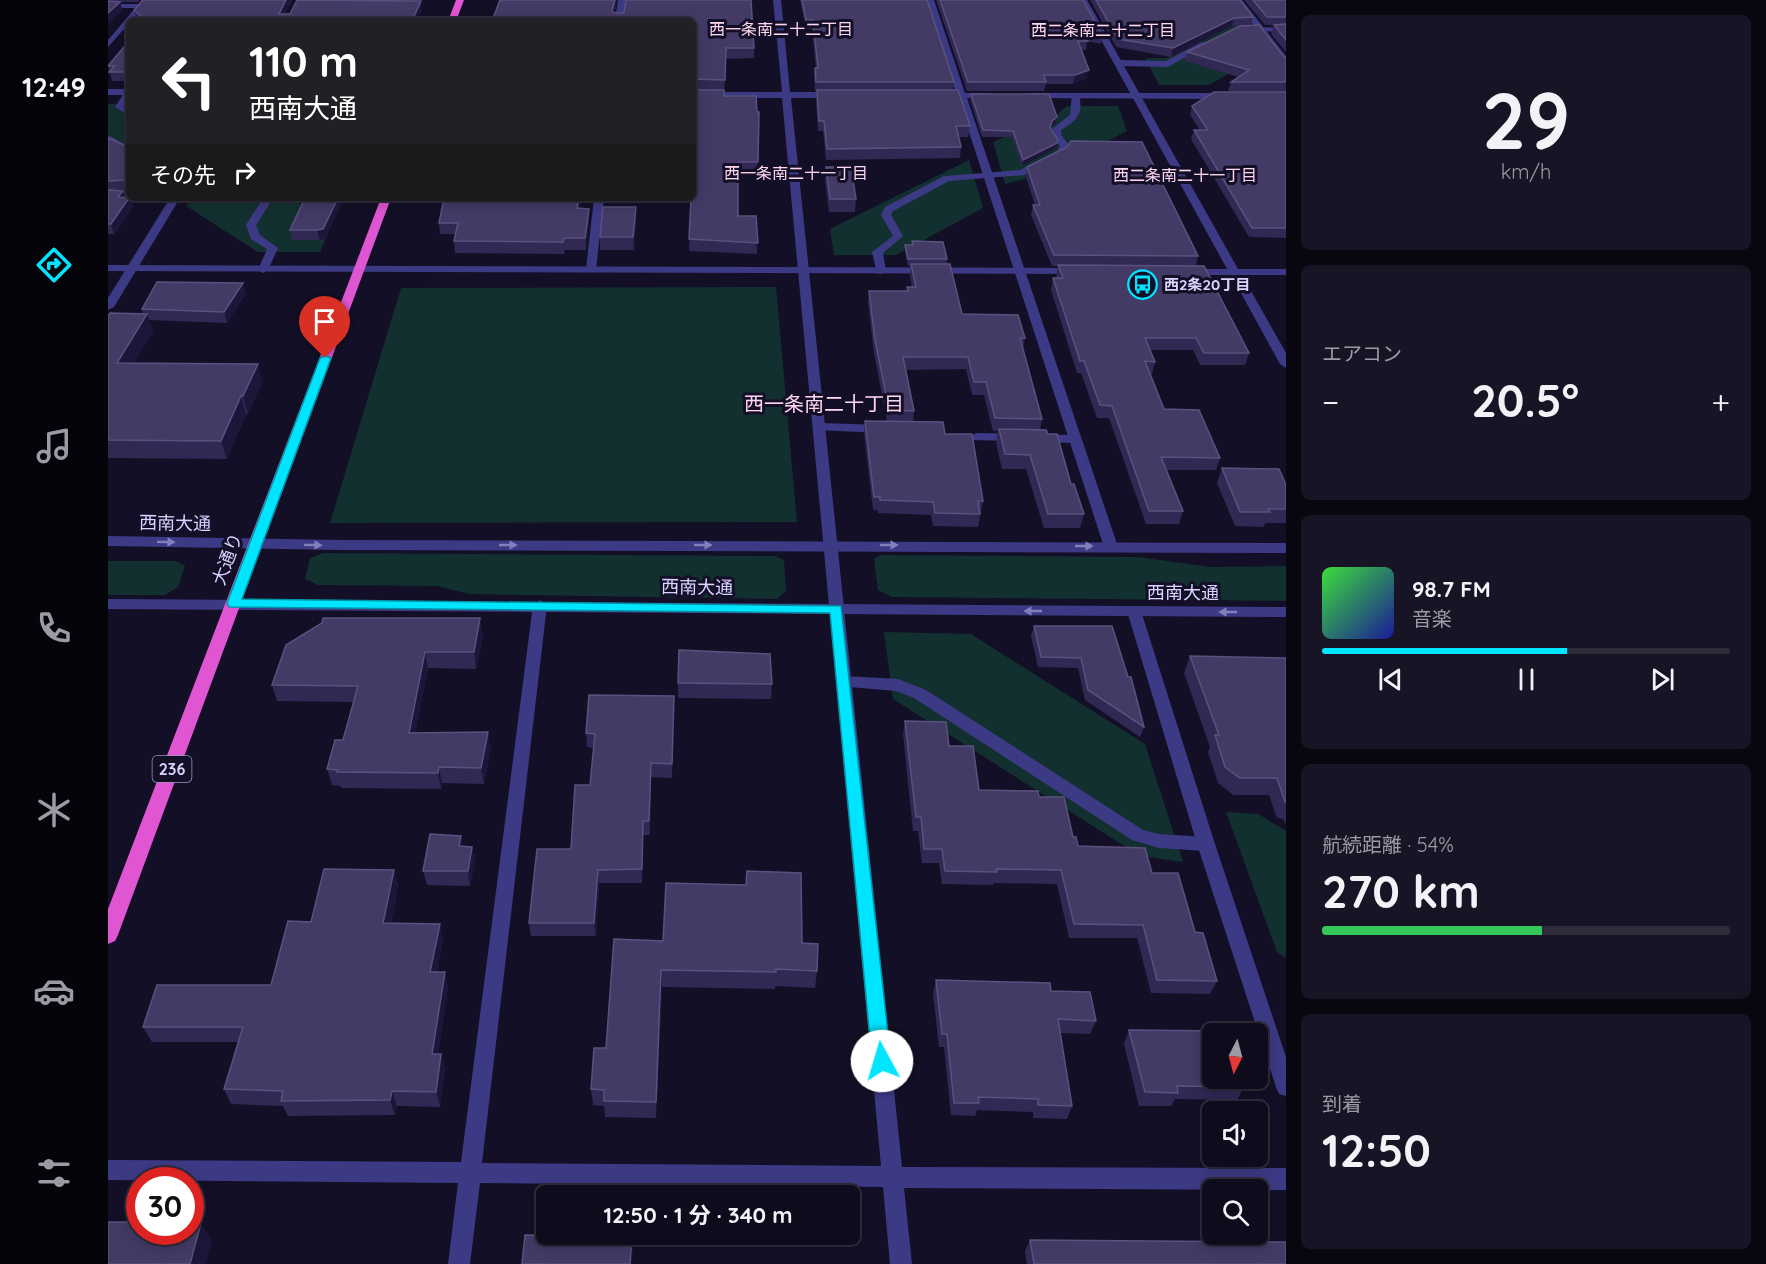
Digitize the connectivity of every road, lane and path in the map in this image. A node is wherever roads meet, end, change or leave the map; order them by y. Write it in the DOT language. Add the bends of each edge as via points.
graph roads {
  1 [pos="460,0"];
  2 [pos="622,0"];
  3 [pos="777,0"];
  4 [pos="930,0"];
  5 [pos="1083,0"];
  6 [pos="1238,0"];
  7 [pos="143,3"];
  8 [pos="108,6"];
  9 [pos="130,18"];
  10 [pos="453,18"];
  11 [pos="619,18"];
  12 [pos="126,23"];
  13 [pos="1261,29"];
  14 [pos="1286,29"];
  15 [pos="1236,30"];
  16 [pos="1216,38"];
  17 [pos="108,45"];
  18 [pos="1286,62"];
  19 [pos="1119,63"];
  20 [pos="108,92"];
  21 [pos="126,92"];
  22 [pos="787,94"];
  23 [pos="696,95"];
  24 [pos="845,95"];
  25 [pos="927,95"];
  26 [pos="126,96"];
  27 [pos="962,96"];
  28 [pos="996,96"];
  29 [pos="1019,96"];
  30 [pos="1075,96"];
  31 [pos="1137,96"];
  32 [pos="1241,96"];
  33 [pos="126,111"];
  34 [pos="108,138"];
  35 [pos="126,148"];
  36 [pos="989,175"];
  37 [pos="108,195"];
  38 [pos="126,195"];
  39 [pos="173,201"];
  40 [pos="264,201"];
  41 [pos="385,201"];
  42 [pos="599,201"];
  43 [pos="108,268"];
  44 [pos="132,268"];
  45 [pos="358,269"];
  46 [pos="591,269"];
  47 [pos="263,270"];
  48 [pos="804,271"];
  49 [pos="881,271"];
  50 [pos="1019,271"];
  51 [pos="1089,272"];
  52 [pos="1171,272"];
  53 [pos="1233,272"];
  54 [pos="1286,272"];
  55 [pos="108,307"];
  56 [pos="1286,364"];
  57 [pos="819,427"];
  58 [pos="900,429"];
  59 [pos="976,437"];
  60 [pos="1075,439"];
  61 [pos="108,541"];
  62 [pos="255,544"];
  63 [pos="831,545"];
  64 [pos="1111,547"];
  65 [pos="1286,548"];
  66 [pos="234,603"];
  67 [pos="540,605"];
  68 [pos="109,607"];
  69 [pos="836,609"];
  70 [pos="1134,611"];
  71 [pos="1286,612"];
  72 [pos="844,682"];
  73 [pos="1206,844"];
  74 [pos="108,935"];
  75 [pos="1286,1087"];
  76 [pos="108,1170"];
  77 [pos="471,1172"];
  78 [pos="893,1179"];
  79 [pos="1286,1179"];
  80 [pos="459,1264"];
  81 [pos="901,1264"];
  1 -- 10 [label="highway"];
  2 -- 11 [label="street"];
  3 -- 22 [label="street"];
  4 -- 27 [label="street"];
  5 -- 19 [label="street"];
  6 -- 13 [label="street"];
  7 -- 8 [label="street"];
  7 -- 9 [label="street"];
  12 -- 17 [label="street"];
  13 -- 14 [label="street"];
  13 -- 15 [label="street"];
  13 -- 18 [label="street"];
  16 -- 19 [label="street" via="1168,64"];
  19 -- 31 [label="street"];
  20 -- 21 [label="street"];
  22 -- 23 [label="street"];
  22 -- 24 [label="street"];
  22 -- 48 [label="street"];
  25 -- 27 [label="street"];
  26 -- 33 [label="street" via="119,107"];
  27 -- 28 [label="street"];
  27 -- 36 [label="street"];
  29 -- 30 [label="street"];
  30 -- 31 [label="street"];
  30 -- 36 [label="street" via="1079,109 1076,115 1057,129 1056,135 1065,146 1061,153 1022,173"];
  31 -- 32 [label="street"];
  31 -- 53 [label="street"];
  34 -- 35 [label="street"];
  36 -- 49 [label="street" via="946,178 889,209 886,215 898,236 877,252"];
  36 -- 50 [label="street"];
  37 -- 38 [label="street"];
  39 -- 44 [label="street"];
  40 -- 47 [label="street" via="251,225 255,237 273,248"];
  41 -- 45 [label="highway, 大通り / 236"];
  42 -- 46 [label="street"];
  43 -- 44 [label="street"];
  44 -- 47 [label="street"];
  44 -- 55 [label="street"];
  45 -- 46 [label="street"];
  45 -- 47 [label="street"];
  45 -- 62 [label="highway, 大通り / 236"];
  46 -- 48 [label="street"];
  48 -- 49 [label="street"];
  48 -- 57 [label="street"];
  49 -- 50 [label="street"];
  50 -- 51 [label="street"];
  50 -- 60 [label="street"];
  52 -- 53 [label="street"];
  53 -- 54 [label="street"];
  53 -- 56 [label="street"];
  57 -- 58 [label="street"];
  57 -- 63 [label="street"];
  59 -- 60 [label="street"];
  60 -- 64 [label="street"];
  61 -- 62 [label="street, 西南大通, one-way"];
  62 -- 63 [label="street, 西南大通, one-way"];
  62 -- 66 [label="highway, 大通り / 236"];
  63 -- 64 [label="street, 西南大通, one-way"];
  63 -- 69 [label="street"];
  64 -- 65 [label="street, 西南大通"];
  66 -- 67 [label="street, 西南大通"];
  66 -- 68 [label="street, 西南大通"];
  66 -- 74 [label="highway, 大通り / 236"];
  67 -- 69 [label="street, 西南大通"];
  67 -- 77 [label="street"];
  70 -- 69 [label="street, 西南大通, one-way"];
  69 -- 72 [label="street"];
  71 -- 70 [label="street, 西南大通, one-way"];
  70 -- 73 [label="street"];
  72 -- 73 [label="street" via="898,685 920,694 1138,835 1159,841"];
  72 -- 78 [label="street"];
  73 -- 75 [label="street"];
  76 -- 77 [label="street"];
  77 -- 78 [label="street"];
  77 -- 80 [label="street"];
  78 -- 79 [label="street"];
  78 -- 81 [label="street"];
}
